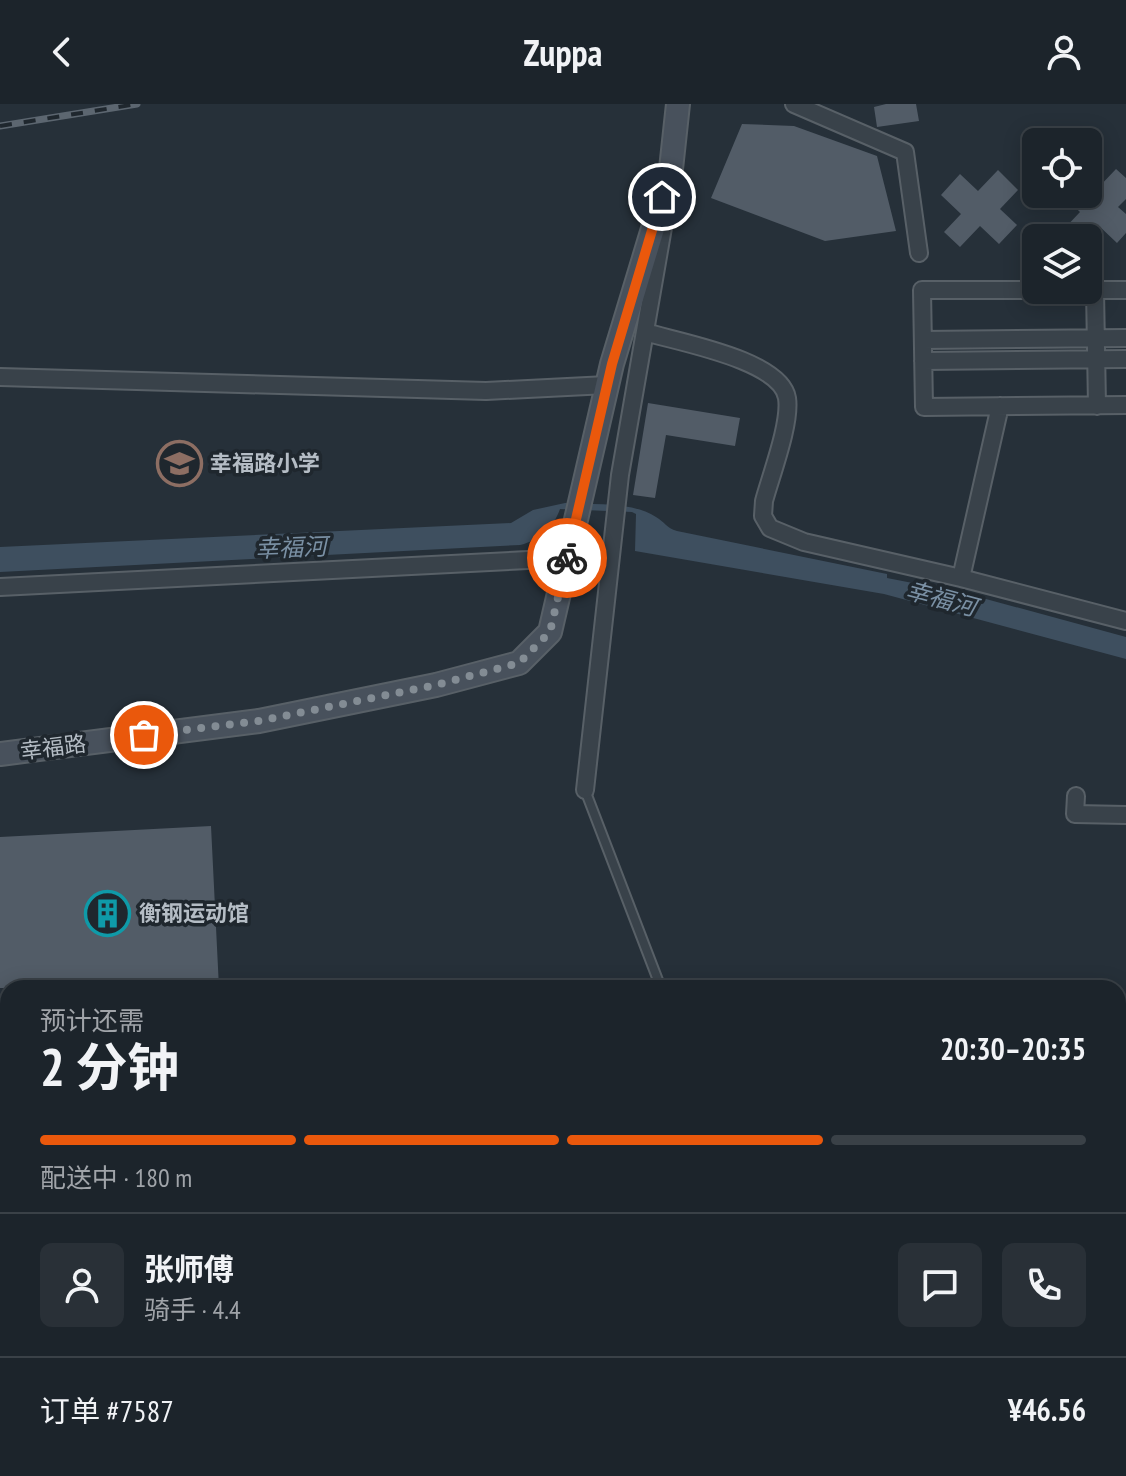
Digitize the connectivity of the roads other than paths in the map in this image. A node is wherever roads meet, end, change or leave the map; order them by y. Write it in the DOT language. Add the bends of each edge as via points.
graph roads {
  1 [pos="678,104"];
  2 [pos="794,104"];
  3 [pos="671,169"];
  4 [pos="919,253"];
  5 [pos="1022,290"];
  6 [pos="1102,290"];
  7 [pos="1126,290"];
  8 [pos="1095,304"];
  9 [pos="645,332"];
  10 [pos="1126,338"];
  11 [pos="1095,339"];
  12 [pos="923,340"];
  13 [pos="1096,359"];
  14 [pos="1126,359"];
  15 [pos="923,361"];
  16 [pos="0,377"];
  17 [pos="607,385"];
  18 [pos="1126,405"];
  19 [pos="1000,406"];
  20 [pos="1097,406"];
  21 [pos="567,558"];
  22 [pos="961,578"];
  23 [pos="0,587"];
  24 [pos="1126,621"];
  25 [pos="0,754"];
  26 [pos="585,790"];
  27 [pos="1076,796"];
  28 [pos="1126,815"];
  29 [pos="658,980"];
  1 -- 3 [label="street, 幸福路"];
  2 -- 4 [label="street" via="905,152"];
  3 -- 9 [label="street"];
  3 -- 17 [label="street, 幸福路"];
  5 -- 12 [label="street" via="922,290"];
  6 -- 7 [label="street"];
  8 -- 11 [label="street"];
  9 -- 22 [label="street" via="762,367 779,380 787,397 764,501 763,516 770,528 804,542"];
  9 -- 26 [label="street" via="620,475"];
  10 -- 11 [label="street"];
  11 -- 12 [label="street"];
  11 -- 13 [label="street"];
  12 -- 15 [label="street"];
  13 -- 14 [label="street"];
  13 -- 15 [label="street"];
  13 -- 20 [label="street"];
  15 -- 19 [label="street" via="924,407"];
  16 -- 17 [label="street" via="486,391"];
  17 -- 21 [label="street, 幸福路"];
  18 -- 20 [label="street"];
  19 -- 20 [label="street"];
  19 -- 22 [label="street"];
  21 -- 23 [label="street"];
  21 -- 25 [label="street, 幸福路" via="550,632 519,663 259,721"];
  22 -- 24 [label="street"];
  26 -- 29 [label="lane"];
  27 -- 28 [label="street" via="1075,814"];
}
